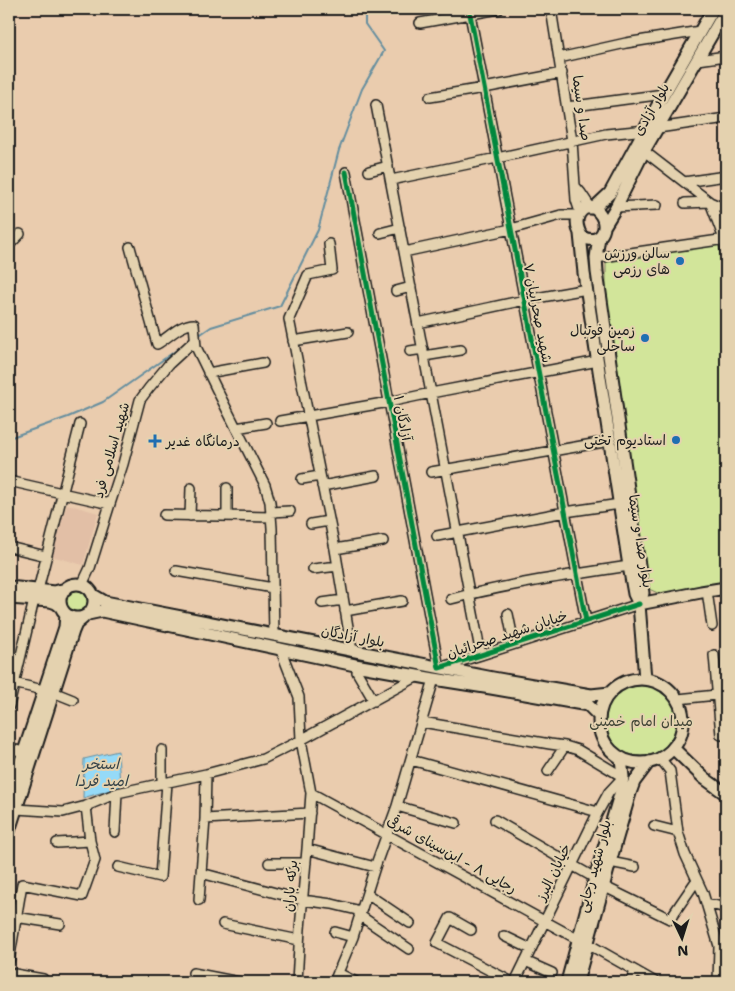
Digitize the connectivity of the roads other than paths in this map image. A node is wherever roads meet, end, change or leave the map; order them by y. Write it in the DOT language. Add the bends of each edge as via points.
graph roads {
  1 [pos="499,9"];
  2 [pos="551,9"];
  3 [pos="713,9"];
  4 [pos="723,10"];
  5 [pos="469,12"];
  6 [pos="420,23"];
  7 [pos="700,31"];
  8 [pos="726,56"];
  9 [pos="559,58"];
  10 [pos="698,60"];
  11 [pos="562,73"];
  12 [pos="484,88"];
  13 [pos="664,94"];
  14 [pos="430,97"];
  15 [pos="376,105"];
  16 [pos="567,107"];
  17 [pos="726,118"];
  18 [pos="658,128"];
  19 [pos="646,130"];
  20 [pos="572,141"];
  21 [pos="644,151"];
  22 [pos="497,158"];
  23 [pos="388,166"];
  24 [pos="369,171"];
  25 [pos="346,172"];
  26 [pos="726,176"];
  27 [pos="391,180"];
  28 [pos="684,182"];
  29 [pos="575,186"];
  30 [pos="710,202"];
  31 [pos="685,203"];
  32 [pos="658,205"];
  33 [pos="616,207"];
  34 [pos="593,208"];
  35 [pos="726,209"];
  36 [pos="579,214"];
  37 [pos="605,225"];
  38 [pos="400,228"];
  39 [pos="511,228"];
  40 [pos="380,233"];
  41 [pos="20,234"];
  42 [pos="580,234"];
  43 [pos="599,237"];
  44 [pos="725,239"];
  45 [pos="329,244"];
  46 [pos="9,245"];
  47 [pos="130,247"];
  48 [pos="581,251"];
  49 [pos="404,252"];
  50 [pos="726,253"];
  51 [pos="596,255"];
  52 [pos="411,287"];
  53 [pos="587,289"];
  54 [pos="396,291"];
  55 [pos="525,300"];
  56 [pos="418,323"];
  57 [pos="348,332"];
  58 [pos="195,340"];
  59 [pos="293,341"];
  60 [pos="461,350"];
  61 [pos="410,351"];
  62 [pos="423,353"];
  63 [pos="598,361"];
  64 [pos="264,363"];
  65 [pos="208,373"];
  66 [pos="538,373"];
  67 [pos="431,393"];
  68 [pos="389,402"];
  69 [pos="309,415"];
  70 [pos="280,421"];
  71 [pos="266,423"];
  72 [pos="80,424"];
  73 [pos="236,428"];
  74 [pos="610,441"];
  75 [pos="554,452"];
  76 [pos="446,470"];
  77 [pos="430,472"];
  78 [pos="320,476"];
  79 [pos="376,476"];
  80 [pos="302,479"];
  81 [pos="9,481"];
  82 [pos="322,486"];
  83 [pos="191,488"];
  84 [pos="227,488"];
  85 [pos="63,494"];
  86 [pos="110,504"];
  87 [pos="620,504"];
  88 [pos="290,511"];
  89 [pos="565,512"];
  90 [pos="271,514"];
  91 [pos="164,515"];
  92 [pos="190,516"];
  93 [pos="226,516"];
  94 [pos="329,520"];
  95 [pos="311,524"];
  96 [pos="457,531"];
  97 [pos="437,536"];
  98 [pos="383,541"];
  99 [pos="9,547"];
  100 [pos="335,549"];
  101 [pos="46,556"];
  102 [pos="338,566"];
  103 [pos="629,566"];
  104 [pos="313,569"];
  105 [pos="176,571"];
  106 [pos="577,574"];
  107 [pos="82,585"];
  108 [pos="9,587"];
  109 [pos="273,588"];
  110 [pos="726,588"];
  111 [pos="66,589"];
  112 [pos="707,591"];
  113 [pos="469,594"];
  114 [pos="36,595"];
  115 [pos="93,595"];
  116 [pos="9,598"];
  117 [pos="451,599"];
  118 [pos="344,600"];
  119 [pos="402,601"];
  120 [pos="322,603"];
  121 [pos="639,604"];
  122 [pos="64,610"];
  123 [pos="345,611"];
  124 [pos="508,614"];
  125 [pos="85,616"];
  126 [pos="586,621"];
  127 [pos="712,626"];
  128 [pos="274,635"];
  129 [pos="514,644"];
  130 [pos="280,648"];
  131 [pos="322,651"];
  132 [pos="352,651"];
  133 [pos="714,655"];
  134 [pos="481,656"];
  135 [pos="439,668"];
  136 [pos="357,672"];
  137 [pos="418,676"];
  138 [pos="434,679"];
  139 [pos="645,679"];
  140 [pos="487,682"];
  141 [pos="11,683"];
  142 [pos="48,691"];
  143 [pos="610,693"];
  144 [pos="722,695"];
  145 [pos="678,699"];
  146 [pos="73,700"];
  147 [pos="374,701"];
  148 [pos="9,706"];
  149 [pos="599,716"];
  150 [pos="422,722"];
  151 [pos="35,732"];
  152 [pos="722,735"];
  153 [pos="301,740"];
  154 [pos="565,746"];
  155 [pos="9,748"];
  156 [pos="673,748"];
  157 [pos="162,750"];
  158 [pos="23,752"];
  159 [pos="621,758"];
  160 [pos="411,760"];
  161 [pos="655,760"];
  162 [pos="548,771"];
  163 [pos="206,774"];
  164 [pos="623,778"];
  165 [pos="164,783"];
  166 [pos="117,793"];
  167 [pos="311,793"];
  168 [pos="726,794"];
  169 [pos="9,797"];
  170 [pos="86,806"];
  171 [pos="398,806"];
  172 [pos="16,809"];
  173 [pos="598,812"];
  174 [pos="310,813"];
  175 [pos="205,819"];
  176 [pos="495,820"];
  177 [pos="456,823"];
  178 [pos="654,826"];
  179 [pos="9,831"];
  180 [pos="115,832"];
  181 [pos="678,832"];
  182 [pos="388,835"];
  183 [pos="90,841"];
  184 [pos="57,843"];
  185 [pos="307,850"];
  186 [pos="610,862"];
  187 [pos="269,863"];
  188 [pos="306,863"];
  189 [pos="572,865"];
  190 [pos="375,867"];
  191 [pos="634,867"];
  192 [pos="118,868"];
  193 [pos="201,873"];
  194 [pos="24,874"];
  195 [pos="595,878"];
  196 [pos="696,881"];
  197 [pos="22,884"];
  198 [pos="604,886"];
  199 [pos="367,894"];
  200 [pos="199,900"];
  201 [pos="302,900"];
  202 [pos="706,903"];
  203 [pos="726,908"];
  204 [pos="360,913"];
  205 [pos="13,917"];
  206 [pos="545,921"];
  207 [pos="410,923"];
  208 [pos="60,924"];
  209 [pos="223,924"];
  210 [pos="471,930"];
  211 [pos="335,932"];
  212 [pos="504,936"];
  213 [pos="354,937"];
  214 [pos="299,940"];
  215 [pos="583,942"];
  216 [pos="531,949"];
  217 [pos="409,950"];
  218 [pos="526,961"];
  219 [pos="9,962"];
  220 [pos="636,971"];
  221 [pos="193,972"];
  222 [pos="9,973"];
  223 [pos="338,973"];
  224 [pos="552,974"];
  225 [pos="43,979"];
  226 [pos="239,982"];
  227 [pos="297,982"];
  228 [pos="334,982"];
  229 [pos="356,982"];
  230 [pos="514,982"];
  231 [pos="567,982"];
  232 [pos="577,982"];
  233 [pos="630,982"];
  234 [pos="655,982"];
  235 [pos="718,982"];
  1 -- 5 [label="street"];
  2 -- 9 [label="street, صدا و سیما"];
  3 -- 7 [label="main road, بلوار آزادی"];
  4 -- 10 [label="main road, بلوار آزادی"];
  5 -- 6 [label="street"];
  5 -- 12 [label="street, شهید صحراییان ۷"];
  7 -- 9 [label="street"];
  7 -- 13 [label="main road, بلوار آزادی"];
  8 -- 10 [label="street"];
  9 -- 11 [label="street, صدا و سیما"];
  10 -- 18 [label="main road, بلوار آزادی"];
  11 -- 12 [label="street"];
  11 -- 16 [label="street, صدا و سیما"];
  12 -- 14 [label="street"];
  12 -- 22 [label="street, شهید صحراییان ۷"];
  13 -- 16 [label="street"];
  13 -- 19 [label="main road, بلوار آزادی"];
  15 -- 23 [label="street"];
  16 -- 20 [label="street, صدا و سیما"];
  17 -- 18 [label="street"];
  18 -- 21 [label="main road, بلوار آزادی"];
  19 -- 20 [label="street"];
  19 -- 34 [label="main road, بلوار آزادی" via="610,193"];
  20 -- 22 [label="street"];
  20 -- 29 [label="street, صدا و سیما"];
  21 -- 28 [label="street"];
  21 -- 33 [label="main road, بلوار آزادی"];
  22 -- 27 [label="street"];
  22 -- 39 [label="street, شهید صحراییان ۷"];
  23 -- 24 [label="street"];
  23 -- 27 [label="street"];
  25 -- 68 [label="street, آزادگان ۱"];
  26 -- 28 [label="street"];
  27 -- 38 [label="street"];
  28 -- 30 [label="street"];
  29 -- 34 [label="street"];
  29 -- 36 [label="street, صدا و سیما"];
  30 -- 31 [label="street"];
  30 -- 35 [label="street"];
  30 -- 44 [label="street"];
  32 -- 33 [label="street"];
  33 -- 37 [label="main road, بلوار آزادی"];
  34 -- 36 [label="main road" via="585,208"];
  34 -- 37 [label="main road" via="600,212"];
  36 -- 39 [label="street" via="562,214"];
  36 -- 42 [label="main road"];
  37 -- 43 [label="main road"];
  38 -- 40 [label="street"];
  38 -- 49 [label="street"];
  39 -- 49 [label="street"];
  39 -- 55 [label="street, شهید صحراییان ۷"];
  41 -- 46 [label="street"];
  42 -- 43 [label="main road" via="591,240"];
  42 -- 48 [label="main road, بلوار صدا و سیما"];
  43 -- 51 [label="main road, بلوار صدا و سیما"];
  44 -- 50 [label="street"];
  44 -- 51 [label="street"];
  45 -- 59 [label="street" via="332,270 308,275 290,319"];
  47 -- 58 [label="street" via="157,344 189,324 194,324"];
  48 -- 51 [label="main road" via="594,248"];
  48 -- 53 [label="main road, بلوار صدا و سیما"];
  49 -- 52 [label="street"];
  51 -- 121 [label="main road, بلوار صدا و سیما" via="643,593"];
  52 -- 54 [label="street"];
  52 -- 56 [label="street"];
  53 -- 55 [label="street"];
  53 -- 63 [label="main road, بلوار صدا و سیما"];
  55 -- 56 [label="street"];
  55 -- 66 [label="street, شهید صحراییان ۷"];
  56 -- 62 [label="street"];
  57 -- 59 [label="street"];
  58 -- 65 [label="street"];
  58 -- 86 [label="street, شهید اسلامی فرد" via="169,364 140,400"];
  59 -- 69 [label="street"];
  60 -- 62 [label="street"];
  61 -- 62 [label="street"];
  62 -- 67 [label="street"];
  63 -- 66 [label="street"];
  63 -- 74 [label="main road, بلوار صدا و سیما"];
  64 -- 65 [label="street"];
  65 -- 73 [label="street"];
  66 -- 67 [label="street"];
  66 -- 75 [label="street, شهید صحراییان ۷"];
  67 -- 68 [label="street"];
  67 -- 76 [label="street"];
  68 -- 69 [label="street"];
  68 -- 135 [label="street, آزادگان ۱"];
  69 -- 70 [label="street"];
  69 -- 78 [label="street"];
  71 -- 73 [label="street"];
  72 -- 85 [label="street"];
  73 -- 90 [label="street" via="265,485"];
  74 -- 75 [label="street"];
  74 -- 87 [label="main road, بلوار صدا و سیما"];
  75 -- 76 [label="street"];
  75 -- 89 [label="street, شهید صحراییان ۷"];
  76 -- 77 [label="street"];
  76 -- 96 [label="street"];
  78 -- 80 [label="street"];
  78 -- 82 [label="street"];
  79 -- 82 [label="street"];
  81 -- 85 [label="street"];
  82 -- 94 [label="street"];
  83 -- 92 [label="street"];
  84 -- 93 [label="street"];
  85 -- 86 [label="street"];
  85 -- 101 [label="street"];
  86 -- 107 [label="street, شهید اسلامی فرد"];
  87 -- 89 [label="street"];
  87 -- 103 [label="main road, بلوار صدا و سیما"];
  88 -- 90 [label="street"];
  89 -- 96 [label="street"];
  89 -- 106 [label="street, شهید صحراییان ۷"];
  90 -- 93 [label="street"];
  90 -- 109 [label="street"];
  91 -- 92 [label="street"];
  92 -- 93 [label="street"];
  94 -- 95 [label="street"];
  94 -- 100 [label="street"];
  96 -- 97 [label="street"];
  96 -- 113 [label="street"];
  98 -- 100 [label="street"];
  99 -- 101 [label="street"];
  100 -- 102 [label="street"];
  101 -- 114 [label="street"];
  102 -- 104 [label="street"];
  102 -- 118 [label="street"];
  103 -- 106 [label="street"];
  103 -- 121 [label="main road, بلوار صدا و سیما"];
  105 -- 109 [label="street"];
  106 -- 113 [label="street"];
  106 -- 126 [label="street, شهید صحراییان ۷"];
  107 -- 111 [label="main road"];
  107 -- 115 [label="main road"];
  108 -- 114 [label="main road"];
  109 -- 128 [label="street"];
  110 -- 112 [label="main road, خیابان شهید صحرائیان"];
  111 -- 114 [label="main road"];
  111 -- 122 [label="main road" via="60,601"];
  112 -- 121 [label="main road, خیابان شهید صحرائیان"];
  112 -- 127 [label="street"];
  113 -- 117 [label="street"];
  113 -- 134 [label="street"];
  114 -- 116 [label="main road"];
  114 -- 122 [label="main road"];
  114 -- 141 [label="street"];
  115 -- 125 [label="main road" via="94,607"];
  115 -- 128 [label="main road, بلوار آزادگان" via="105,602"];
  118 -- 120 [label="street"];
  118 -- 123 [label="street"];
  119 -- 123 [label="street"];
  121 -- 126 [label="street, خیابان شهید صحرائیان"];
  121 -- 139 [label="main road"];
  122 -- 125 [label="main road" via="72,617"];
  122 -- 142 [label="main road" via="65,627"];
  123 -- 132 [label="street"];
  124 -- 129 [label="street"];
  125 -- 130 [label="main road, بلوار آزادگان" via="102,611"];
  125 -- 142 [label="main road" via="76,624"];
  126 -- 129 [label="street, خیابان شهید صحرائیان"];
  128 -- 131 [label="main road, بلوار آزادگان"];
  129 -- 134 [label="street, خیابان شهید صحرائیان"];
  130 -- 131 [label="main road, بلوار آزادگان"];
  130 -- 153 [label="street, برکه باران" via="298,696"];
  131 -- 132 [label="main road, بلوار آزادگان"];
  131 -- 137 [label="main road, بلوار آزادگان"];
  132 -- 135 [label="main road, بلوار آزادگان"];
  133 -- 144 [label="street"];
  134 -- 135 [label="street, خیابان شهید صحرائیان"];
  135 -- 140 [label="main road, بلوار آزادگان"];
  136 -- 147 [label="street"];
  137 -- 138 [label="main road, بلوار آزادگان"];
  137 -- 147 [label="street"];
  138 -- 140 [label="main road, بلوار آزادگان"];
  138 -- 150 [label="street"];
  139 -- 143 [label="main road" via="620,684"];
  139 -- 145 [label="main road" via="658,682"];
  140 -- 143 [label="main road, بلوار آزادگان" via="591,695"];
  140 -- 149 [label="main road, بلوار آزادگان" via="588,705"];
  141 -- 142 [label="street"];
  141 -- 148 [label="street"];
  142 -- 146 [label="street"];
  142 -- 151 [label="main road"];
  143 -- 149 [label="main road"];
  144 -- 145 [label="street"];
  144 -- 152 [label="street"];
  145 -- 156 [label="main road" via="684,724"];
  147 -- 153 [label="street"];
  149 -- 159 [label="main road" via="604,740"];
  150 -- 154 [label="street"];
  150 -- 160 [label="street"];
  151 -- 158 [label="main road"];
  151 -- 172 [label="main road"];
  153 -- 163 [label="street" via="263,759"];
  153 -- 167 [label="street, برکه باران"];
  154 -- 162 [label="street"];
  154 -- 164 [label="street" via="578,750"];
  155 -- 158 [label="street"];
  156 -- 161 [label="main road"];
  156 -- 168 [label="main road"];
  157 -- 165 [label="street"];
  158 -- 169 [label="main road"];
  159 -- 161 [label="main road" via="641,763"];
  159 -- 164 [label="main road, بلوار شهید رجایی"];
  160 -- 171 [label="street"];
  160 -- 173 [label="street"];
  161 -- 181 [label="street" via="670,771"];
  161 -- 186 [label="main road, بلوار شهید رجایی" via="634,782"];
  163 -- 165 [label="street"];
  163 -- 175 [label="street"];
  164 -- 173 [label="street, خیابان البرز" via="609,792"];
  164 -- 195 [label="main road, بلوار شهید رجایی"];
  165 -- 166 [label="street"];
  165 -- 192 [label="street" via="160,877"];
  166 -- 170 [label="street"];
  166 -- 180 [label="street"];
  167 -- 174 [label="street, برکه باران"];
  167 -- 182 [label="street, رجایی ۸ - ابن‌سینای شرقی"];
  170 -- 172 [label="street" via="63,812"];
  170 -- 183 [label="street"];
  171 -- 177 [label="street"];
  171 -- 182 [label="street"];
  172 -- 179 [label="main road"];
  173 -- 189 [label="street, خیابان البرز"];
  174 -- 175 [label="street"];
  174 -- 185 [label="street, برکه باران"];
  175 -- 193 [label="street"];
  176 -- 189 [label="street"];
  178 -- 181 [label="street"];
  181 -- 196 [label="street"];
  182 -- 190 [label="street"];
  182 -- 206 [label="street, رجایی ۸ - ابن‌سینای شرقی"];
  183 -- 184 [label="street"];
  183 -- 197 [label="street" via="95,860 82,896"];
  185 -- 188 [label="street, برکه باران"];
  185 -- 190 [label="street"];
  186 -- 191 [label="street"];
  186 -- 198 [label="main road, بلوار شهید رجایی"];
  187 -- 188 [label="street"];
  188 -- 201 [label="street, برکه باران"];
  189 -- 195 [label="street"];
  189 -- 206 [label="street, خیابان البرز"];
  190 -- 199 [label="street"];
  193 -- 200 [label="street"];
  193 -- 201 [label="street"];
  194 -- 197 [label="street"];
  195 -- 215 [label="main road, بلوار شهید رجایی"];
  196 -- 198 [label="street" via="670,919"];
  196 -- 202 [label="street"];
  197 -- 205 [label="street"];
  198 -- 215 [label="main road, بلوار شهید رجایی"];
  199 -- 204 [label="street"];
  199 -- 207 [label="street"];
  201 -- 204 [label="street" via="332,904"];
  201 -- 214 [label="street, برکه باران"];
  202 -- 203 [label="street"];
  202 -- 235 [label="street" via="719,946"];
  204 -- 213 [label="street"];
  204 -- 217 [label="street"];
  205 -- 208 [label="street"];
  205 -- 219 [label="street"];
  206 -- 215 [label="street, رجایی ۸ - ابن‌سینای شرقی"];
  206 -- 216 [label="street, خیابان البرز"];
  209 -- 214 [label="street"];
  210 -- 230 [label="street" via="450,918 437,944"];
  211 -- 213 [label="street"];
  212 -- 216 [label="street"];
  213 -- 223 [label="street"];
  214 -- 227 [label="street, برکه باران" via="302,971"];
  215 -- 220 [label="street, رجایی ۸ - ابن‌سینای شرقی"];
  215 -- 231 [label="main road, بلوار شهید رجایی"];
  215 -- 232 [label="main road, بلوار شهید رجایی"];
  216 -- 218 [label="street, خیابان البرز"];
  218 -- 224 [label="street"];
  218 -- 230 [label="street, خیابان البرز"];
  220 -- 233 [label="street"];
  220 -- 234 [label="street, رجایی ۸ - ابن‌سینای شرقی"];
  221 -- 226 [label="street"];
  222 -- 225 [label="street"];
  223 -- 228 [label="street"];
  223 -- 229 [label="street"];
}
